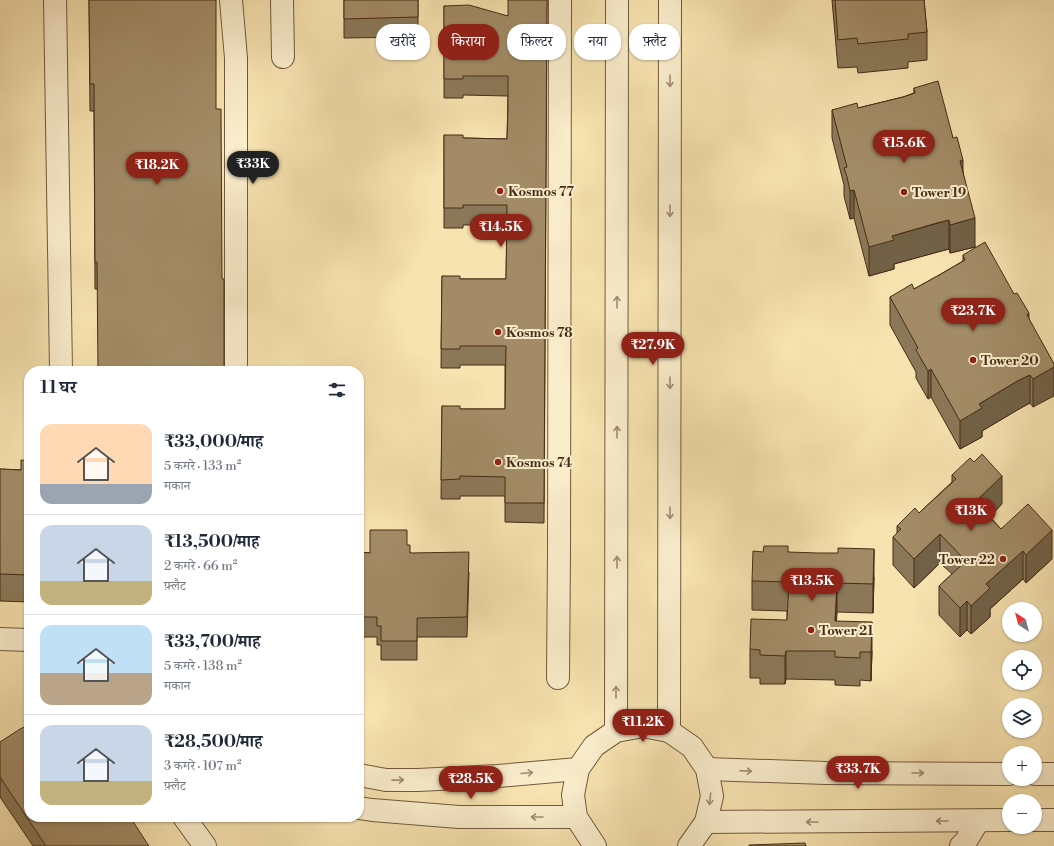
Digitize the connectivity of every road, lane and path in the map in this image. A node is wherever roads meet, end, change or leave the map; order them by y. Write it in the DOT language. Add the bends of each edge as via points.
graph roads {
  1 [pos="55,0"];
  2 [pos="231,0"];
  3 [pos="282,0"];
  4 [pos="560,0"];
  5 [pos="617,0"];
  6 [pos="670,0"];
  7 [pos="283,57"];
  8 [pos="61,366"];
  9 [pos="236,366"];
  10 [pos="0,638"];
  11 [pos="24,640"];
  12 [pos="558,678"];
  13 [pos="616,731"];
  14 [pos="670,731"];
  15 [pos="578,769"];
  16 [pos="707,769"];
  17 [pos="1002,774"];
  18 [pos="1042,774"];
  19 [pos="1054,774"];
  20 [pos="364,777"];
  21 [pos="364,809"];
  22 [pos="576,817"];
  23 [pos="1002,820"];
  24 [pos="1042,820"];
  25 [pos="1054,820"];
  26 [pos="978,821"];
  27 [pos="188,822"];
  28 [pos="706,822"];
  29 [pos="205,846"];
  30 [pos="595,846"];
  31 [pos="690,846"];
  32 [pos="961,846"];
  1 -- 8 [label="street"];
  2 -- 9 [label="street" via="236,58"];
  3 -- 7 [label="street"];
  4 -- 12 [label="street"];
  13 -- 5 [label="street, one-way"];
  6 -- 14 [label="street, one-way"];
  10 -- 11 [label="street"];
  13 -- 14 [label="street" via="643,726"];
  13 -- 15 [label="street" via="594,746"];
  14 -- 16 [label="street" via="692,747"];
  20 -- 15 [label="street, one-way" via="418,780"];
  15 -- 22 [label="street" via="573,795"];
  16 -- 17 [label="street, one-way"];
  16 -- 28 [label="street, one-way" via="712,796"];
  18 -- 19 [label="street"];
  22 -- 21 [label="street, one-way" via="459,817"];
  22 -- 30 [label="street"];
  23 -- 26 [label="street"];
  24 -- 25 [label="street"];
  26 -- 28 [label="street, one-way"];
  26 -- 32 [label="street"];
  27 -- 29 [label="street"];
  28 -- 31 [label="street"];
}
